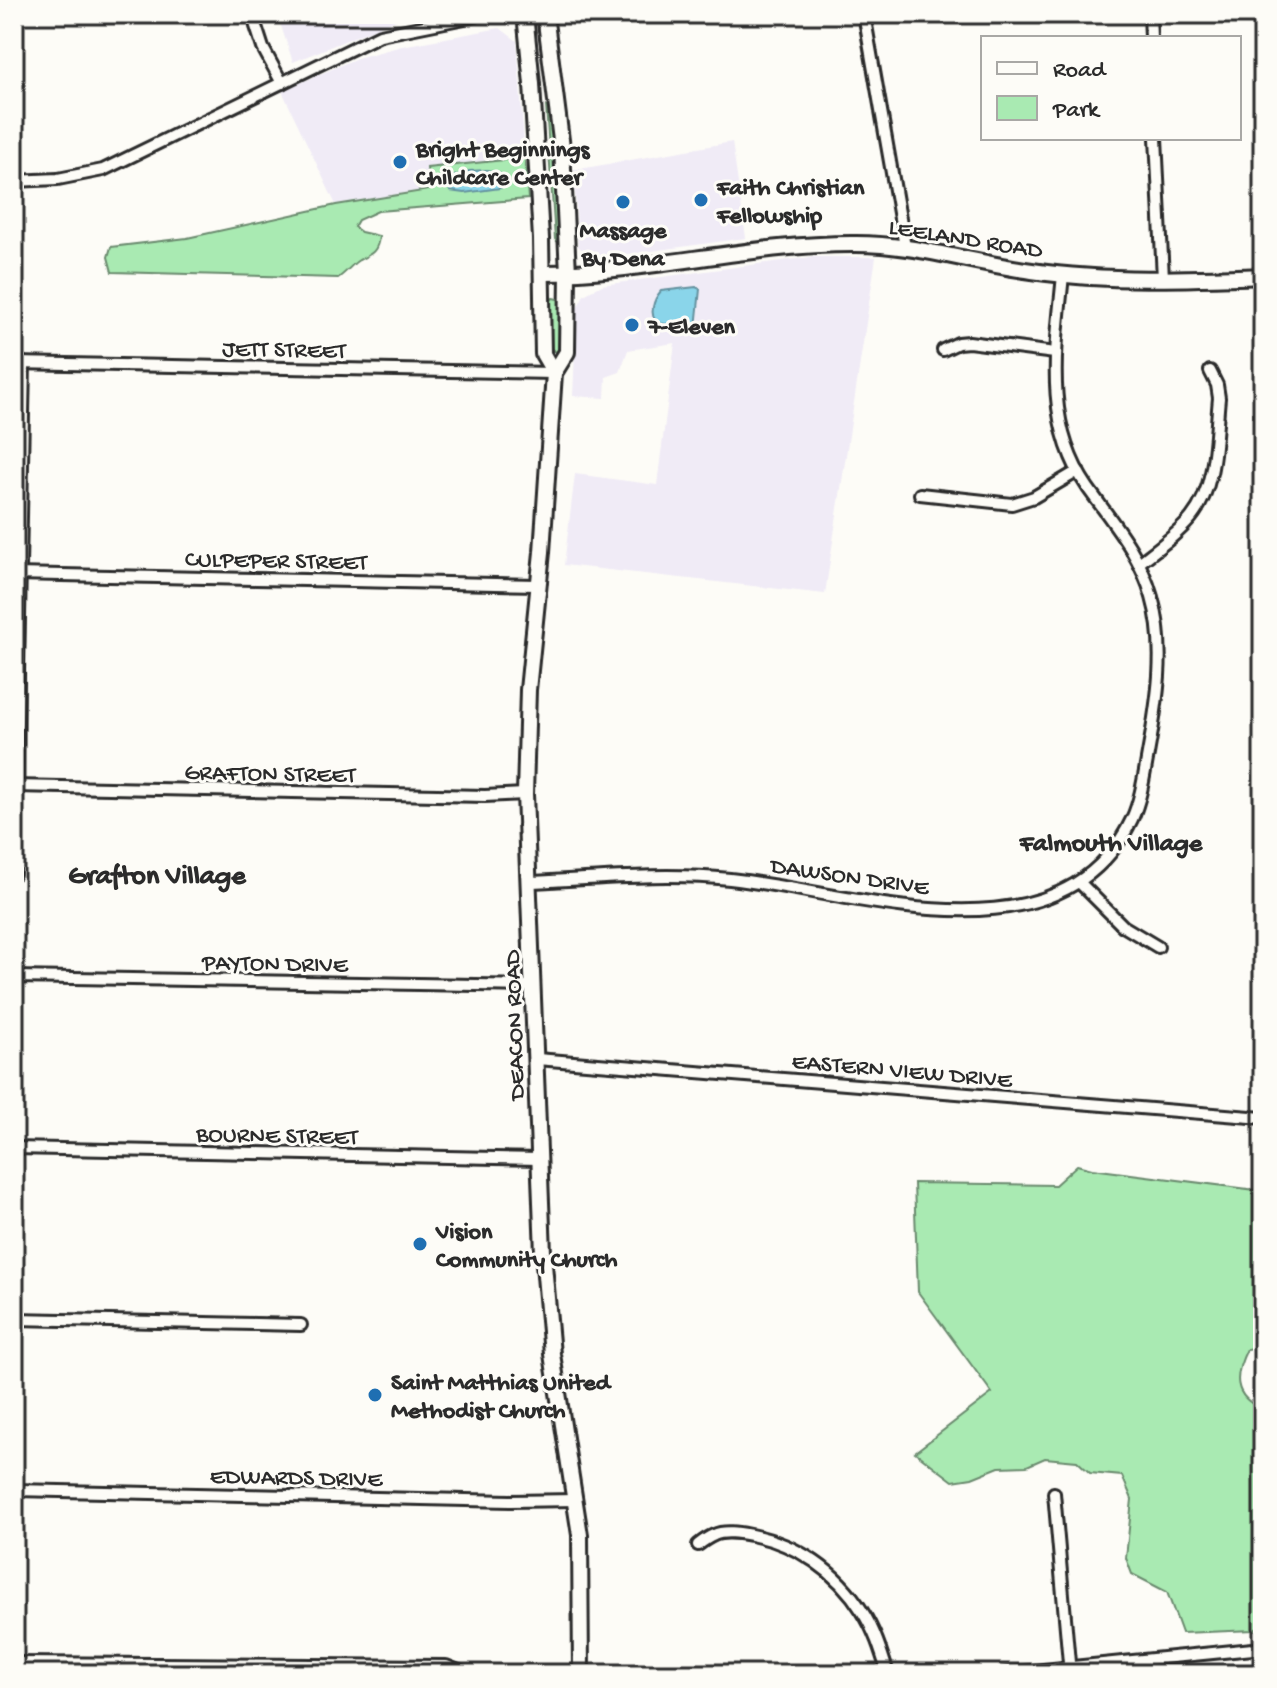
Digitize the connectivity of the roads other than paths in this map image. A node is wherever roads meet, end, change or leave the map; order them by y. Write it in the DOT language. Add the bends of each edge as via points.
graph roads {
  1 [pos="252,14"];
  2 [pos="485,14"];
  3 [pos="525,14"];
  4 [pos="545,14"];
  5 [pos="864,14"];
  6 [pos="1150,14"];
  7 [pos="1151,36"];
  8 [pos="282,83"];
  9 [pos="1156,140"];
  10 [pos="14,181"];
  11 [pos="905,247"];
  12 [pos="543,273"];
  13 [pos="568,273"];
  14 [pos="1063,275"];
  15 [pos="1263,276"];
  16 [pos="1163,278"];
  17 [pos="943,350"];
  18 [pos="1055,353"];
  19 [pos="19,363"];
  20 [pos="1210,371"];
  21 [pos="554,373"];
  22 [pos="1078,471"];
  23 [pos="920,494"];
  24 [pos="1139,563"];
  25 [pos="16,574"];
  26 [pos="538,585"];
  27 [pos="14,786"];
  28 [pos="525,794"];
  29 [pos="14,874"];
  30 [pos="529,882"];
  31 [pos="1079,882"];
  32 [pos="1158,947"];
  33 [pos="14,977"];
  34 [pos="534,986"];
  35 [pos="537,1059"];
  36 [pos="1263,1118"];
  37 [pos="14,1148"];
  38 [pos="540,1159"];
  39 [pos="14,1319"];
  40 [pos="301,1325"];
  41 [pos="14,1490"];
  42 [pos="1054,1493"];
  43 [pos="576,1500"];
  44 [pos="698,1545"];
  45 [pos="1263,1648"];
  46 [pos="14,1663"];
  47 [pos="71,1669"];
  48 [pos="188,1669"];
  49 [pos="352,1670"];
  50 [pos="1069,1670"];
  51 [pos="466,1674"];
  52 [pos="581,1674"];
  53 [pos="888,1674"];
  54 [pos="1003,1674"];
  1 -- 8 [label="street"];
  2 -- 8 [label="street" via="380,35"];
  3 -- 12 [label="main road, DEACON ROAD"];
  4 -- 13 [label="main road, DEACON ROAD" via="562,148"];
  5 -- 11 [label="street"];
  6 -- 7 [label="street"];
  8 -- 10 [label="street" via="103,170"];
  9 -- 16 [label="street"];
  11 -- 13 [label="main road, LEELAND ROAD" via="810,245"];
  11 -- 14 [label="main road, LEELAND ROAD"];
  12 -- 13 [label="main road"];
  12 -- 21 [label="main road, DEACON ROAD" via="543,354"];
  13 -- 21 [label="main road, DEACON ROAD" via="567,352"];
  14 -- 16 [label="main road, LEELAND ROAD"];
  14 -- 18 [label="street, DAWSON DRIVE"];
  15 -- 16 [label="main road, LEELAND ROAD"];
  17 -- 18 [label="street" via="969,342"];
  18 -- 22 [label="street, DAWSON DRIVE" via="1056,407"];
  19 -- 21 [label="street, JETT STREET"];
  19 -- 25 [label="street"];
  20 -- 24 [label="street" via="1219,398 1207,487 1193,515"];
  21 -- 26 [label="main road, DEACON ROAD"];
  22 -- 23 [label="street" via="1012,504"];
  22 -- 24 [label="street, DAWSON DRIVE"];
  24 -- 31 [label="street, DAWSON DRIVE" via="1153,600 1159,641 1156,708 1144,777 1122,837"];
  25 -- 26 [label="street, CULPEPER STREET"];
  25 -- 27 [label="street"];
  26 -- 28 [label="main road, DEACON ROAD"];
  27 -- 28 [label="street, GRAFTON STREET"];
  27 -- 29 [label="street"];
  28 -- 30 [label="main road, DEACON ROAD"];
  30 -- 31 [label="street, DAWSON DRIVE" via="726,878 898,906 969,910 1038,902"];
  30 -- 34 [label="main road, DEACON ROAD"];
  31 -- 32 [label="street" via="1123,926"];
  33 -- 34 [label="street, PAYTON DRIVE"];
  34 -- 35 [label="main road, DEACON ROAD"];
  35 -- 36 [label="street, EASTERN VIEW DRIVE"];
  35 -- 38 [label="main road, DEACON ROAD"];
  37 -- 38 [label="street, BOURNE STREET"];
  38 -- 43 [label="main road, DEACON ROAD" via="552,1354"];
  39 -- 40 [label="street"];
  41 -- 43 [label="street, EDWARDS DRIVE"];
  42 -- 50 [label="street"];
  43 -- 52 [label="main road, DEACON ROAD" via="582,1561"];
  44 -- 53 [label="street" via="716,1533 739,1533 807,1555 840,1582 860,1608 877,1636"];
  45 -- 50 [label="street"];
  46 -- 47 [label="street"];
  47 -- 48 [label="street"];
  48 -- 49 [label="street"];
  49 -- 51 [label="street" via="446,1666"];
  50 -- 54 [label="street"];
}
